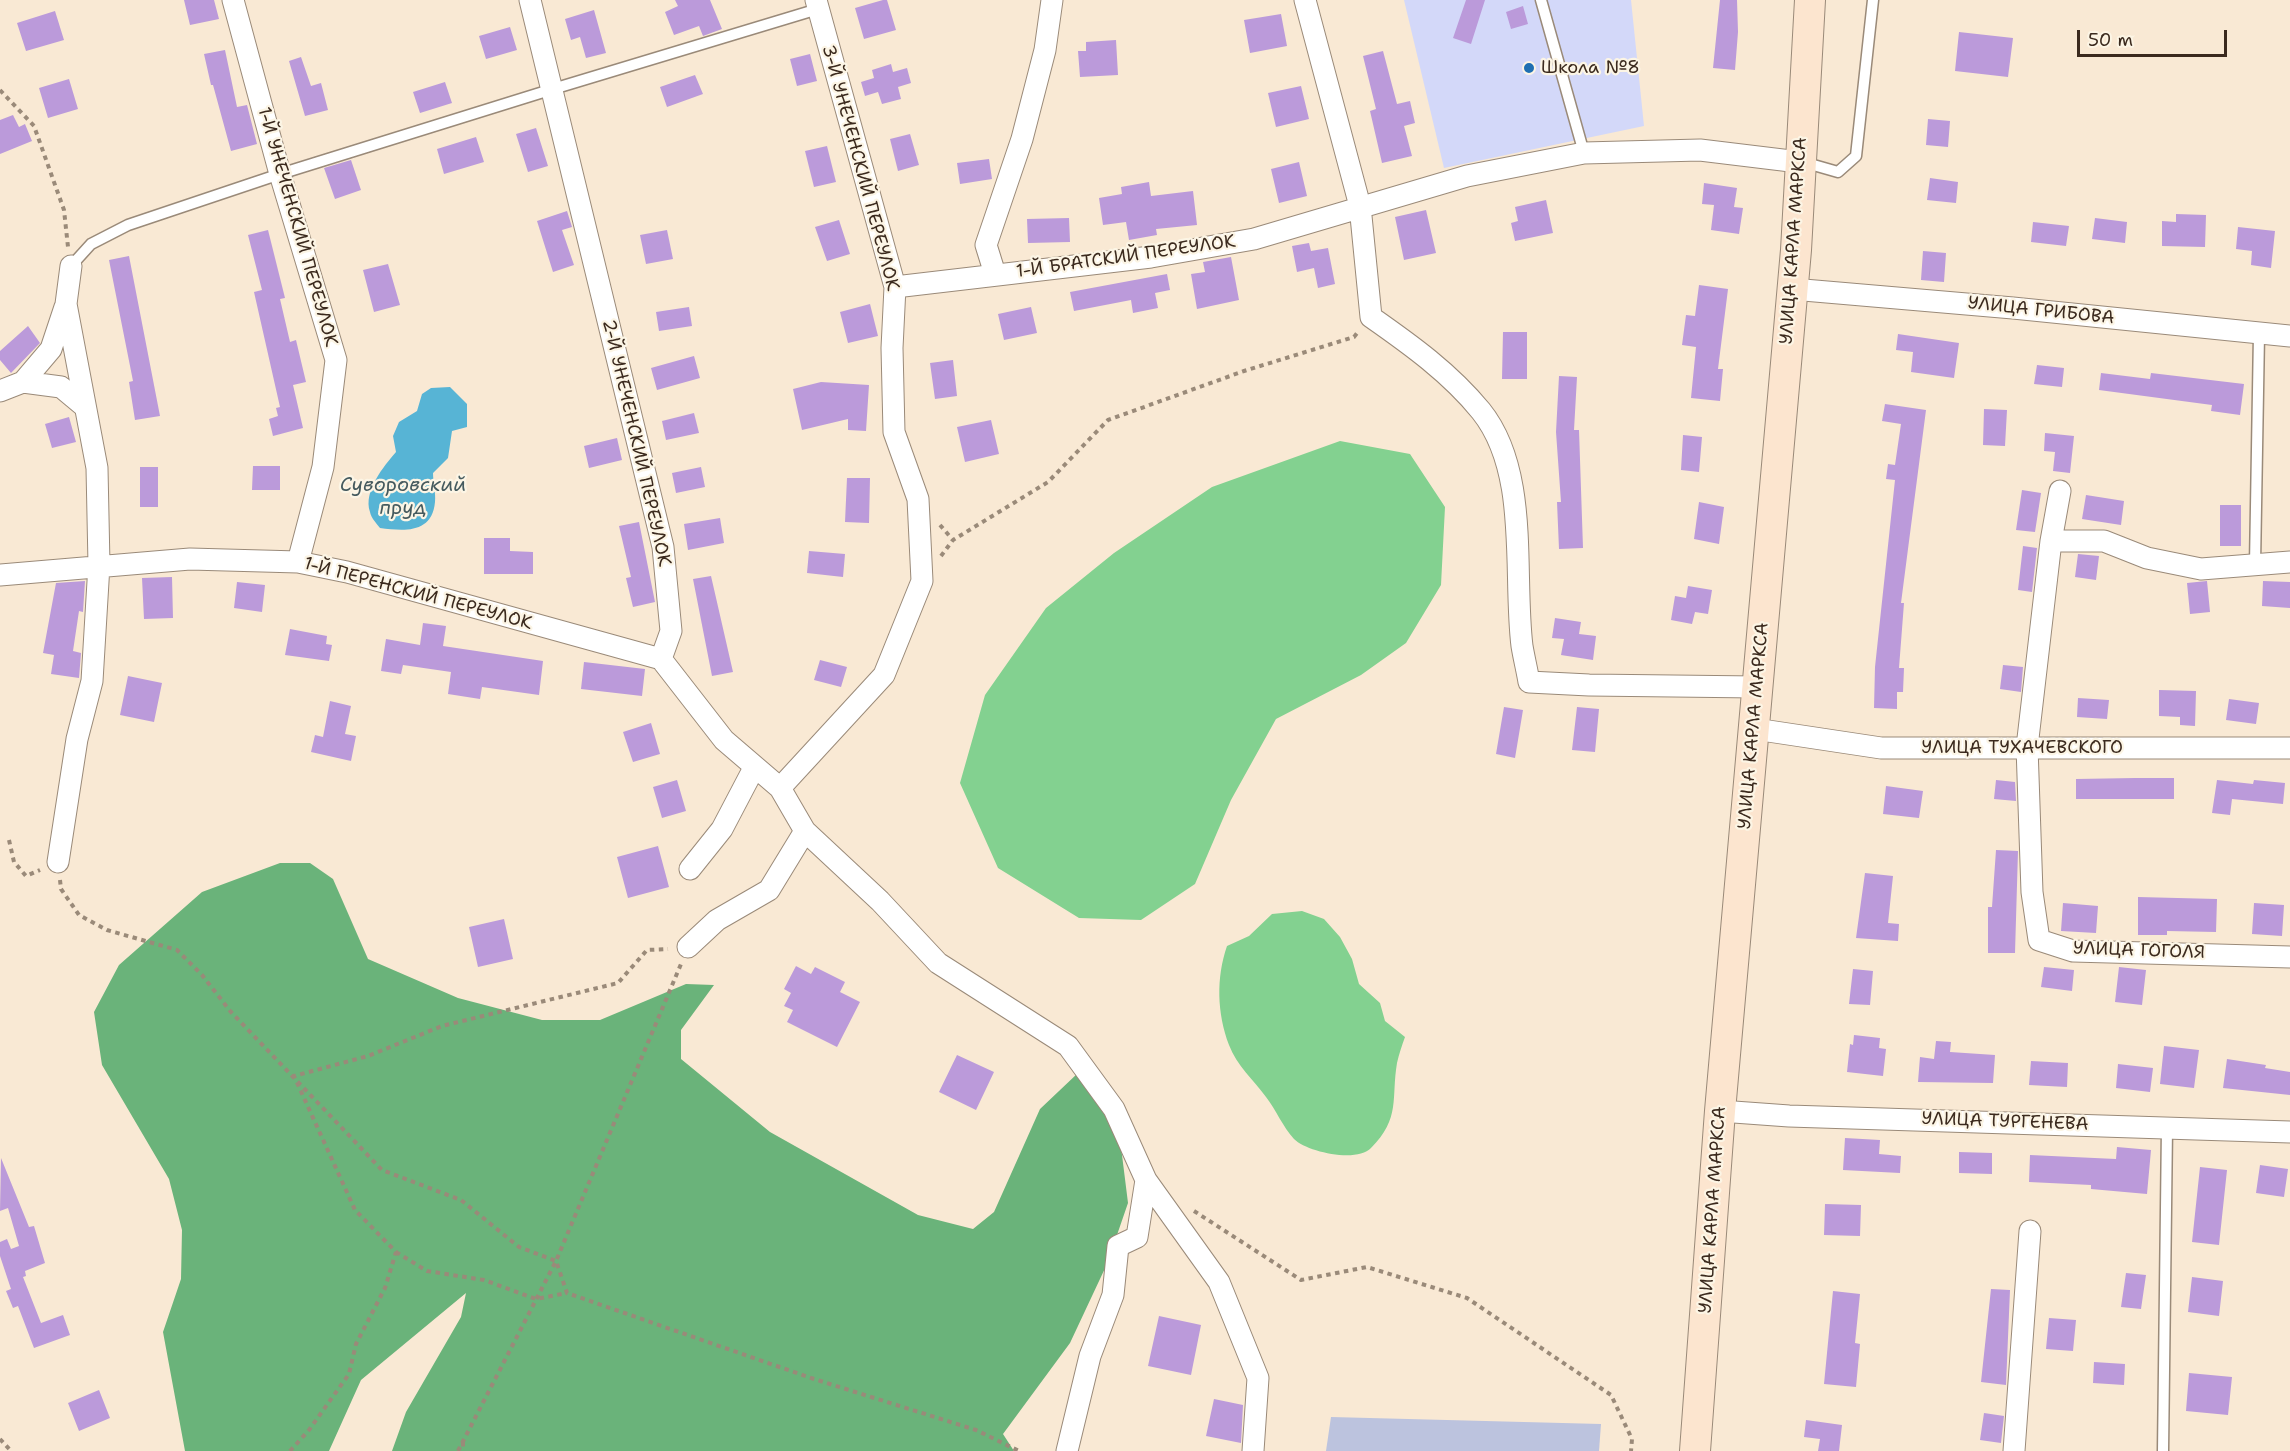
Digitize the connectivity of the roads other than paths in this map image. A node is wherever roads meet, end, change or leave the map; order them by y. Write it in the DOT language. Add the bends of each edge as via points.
graph roads {
  1 [pos="233,0"];
  2 [pos="530,0"];
  3 [pos="1052,0"];
  4 [pos="1305,0"];
  5 [pos="1541,0"];
  6 [pos="1810,0"];
  7 [pos="1873,0"];
  8 [pos="817,5"];
  9 [pos="553,89"];
  10 [pos="1584,153"];
  11 [pos="1799,162"];
  12 [pos="280,174"];
  13 [pos="1360,206"];
  14 [pos="71,266"];
  15 [pos="995,274"];
  16 [pos="895,287"];
  17 [pos="1792,289"];
  18 [pos="66,304"];
  19 [pos="2259,334"];
  20 [pos="2290,336"];
  21 [pos="23,382"];
  22 [pos="0,391"];
  23 [pos="85,407"];
  24 [pos="2060,491"];
  25 [pos="2051,541"];
  26 [pos="298,562"];
  27 [pos="2290,562"];
  28 [pos="2255,564"];
  29 [pos="99,565"];
  30 [pos="0,575"];
  31 [pos="661,659"];
  32 [pos="1757,687"];
  33 [pos="1755,729"];
  34 [pos="2027,747"];
  35 [pos="2290,748"];
  36 [pos="754,768"];
  37 [pos="780,788"];
  38 [pos="806,831"];
  39 [pos="58,862"];
  40 [pos="690,869"];
  41 [pos="688,947"];
  42 [pos="2290,957"];
  43 [pos="1720,1111"];
  44 [pos="2167,1127"];
  45 [pos="2290,1131"];
  46 [pos="1146,1180"];
  47 [pos="2030,1231"];
  48 [pos="1067,1451"];
  49 [pos="1253,1451"];
  50 [pos="1695,1451"];
  51 [pos="2014,1451"];
  52 [pos="2163,1451"];
  1 -- 12 [label="street, 1-Й УНЕЧЕНСКИЙ ПЕРЕУЛОК"];
  2 -- 9 [label="street, 2-Й УНЕЧЕНСКИЙ ПЕРЕУЛОК"];
  3 -- 15 [label="street, 1-Й БРАТСКИЙ ПЕРЕУЛОК" via="1045,50 1022,139 986,245"];
  4 -- 13 [label="street"];
  5 -- 10 [label="lane"];
  6 -- 11 [label="main road, УЛИЦА КАРЛА МАРКСА"];
  7 -- 11 [label="lane" via="1856,156 1838,172"];
  8 -- 9 [label="lane"];
  8 -- 16 [label="street, 3-Й УНЕЧЕНСКИЙ ПЕРЕУЛОК"];
  9 -- 12 [label="lane"];
  9 -- 31 [label="street, 2-Й УНЕЧЕНСКИЙ ПЕРЕУЛОК" via="663,547 671,631"];
  10 -- 11 [label="street, 1-Й БРАТСКИЙ ПЕРЕУЛОК" via="1700,150"];
  10 -- 13 [label="street, 1-Й БРАТСКИЙ ПЕРЕУЛОК" via="1467,176"];
  11 -- 17 [label="main road, УЛИЦА КАРЛА МАРКСА"];
  12 -- 14 [label="lane" via="128,225 91,244"];
  12 -- 26 [label="street, 1-Й УНЕЧЕНСКИЙ ПЕРЕУЛОК" via="336,360 323,467"];
  13 -- 15 [label="street, 1-Й БРАТСКИЙ ПЕРЕУЛОК" via="1254,239 1151,257"];
  13 -- 32 [label="street" via="1371,317 1444,370 1483,413 1500,445 1515,499 1522,646 1529,682"];
  14 -- 18 [label="street"];
  15 -- 16 [label="street, 1-Й БРАТСКИЙ ПЕРЕУЛОК"];
  16 -- 37 [label="street, 3-Й УНЕЧЕНСКИЙ ПЕРЕУЛОК" via="894,432 918,499 922,581 884,675"];
  17 -- 19 [label="street, УЛИЦА ГРИБОВА"];
  17 -- 32 [label="main road, УЛИЦА КАРЛА МАРКСА"];
  18 -- 21 [label="street" via="51,349"];
  18 -- 23 [label="street"];
  19 -- 20 [label="street, УЛИЦА ГРИБОВА"];
  19 -- 28 [label="lane"];
  21 -- 22 [label="street"];
  21 -- 23 [label="street" via="61,387"];
  23 -- 29 [label="street" via="98,468"];
  24 -- 25 [label="street"];
  25 -- 28 [label="street" via="2104,541 2147,558 2201,569"];
  25 -- 34 [label="street"];
  26 -- 29 [label="street, 1-Й ПЕРЕНСКИЙ ПЕРЕУЛОК" via="190,559"];
  26 -- 31 [label="street, 1-Й ПЕРЕНСКИЙ ПЕРЕУЛОК"];
  27 -- 28 [label="street"];
  29 -- 30 [label="street, 1-Й ПЕРЕНСКИЙ ПЕРЕУЛОК"];
  29 -- 39 [label="street" via="92,681 77,739"];
  31 -- 36 [label="street" via="724,740"];
  32 -- 33 [label="main road, УЛИЦА КАРЛА МАРКСА"];
  33 -- 34 [label="street, УЛИЦА ТУХАЧЕВСКОГО" via="1881,748"];
  33 -- 43 [label="main road, УЛИЦА КАРЛА МАРКСА"];
  34 -- 35 [label="street, УЛИЦА ТУХАЧЕВСКОГО"];
  34 -- 42 [label="street, УЛИЦА ГОГОЛЯ" via="2032,892 2039,940 2073,951"];
  36 -- 37 [label="street"];
  36 -- 40 [label="street" via="722,829"];
  37 -- 38 [label="street"];
  38 -- 41 [label="street" via="769,890 717,920"];
  38 -- 46 [label="street" via="938,963 1068,1046 1114,1109"];
  43 -- 44 [label="street, УЛИЦА ТУРГЕНЕВА"];
  43 -- 50 [label="main road, УЛИЦА КАРЛА МАРКСА"];
  44 -- 45 [label="street, УЛИЦА ТУРГЕНЕВА"];
  44 -- 52 [label="lane"];
  46 -- 48 [label="street" via="1137,1237 1118,1246 1113,1295 1090,1356"];
  46 -- 49 [label="street" via="1219,1282 1258,1378"];
  47 -- 51 [label="street"];
}
